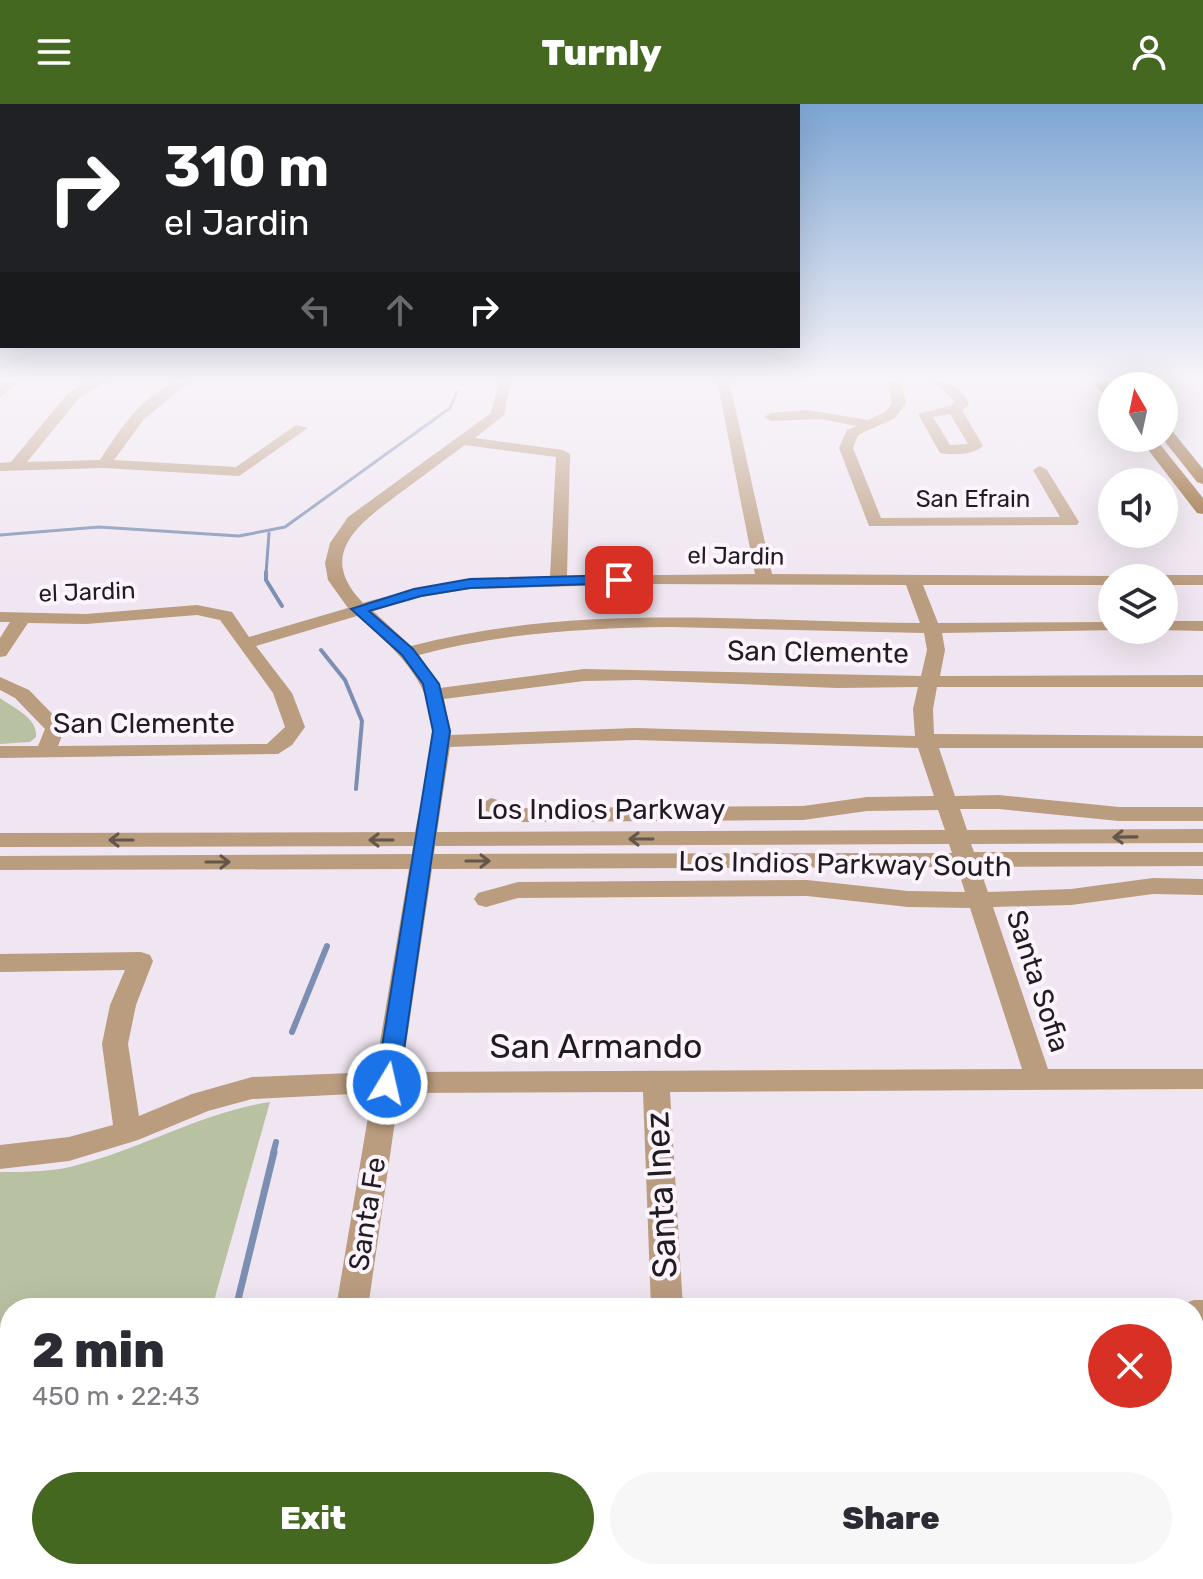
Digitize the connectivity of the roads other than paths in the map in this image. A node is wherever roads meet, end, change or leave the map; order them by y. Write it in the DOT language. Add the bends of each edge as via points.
graph roads {
  1 [pos="25,449"];
  2 [pos="114,449"];
  3 [pos="272,449"];
  4 [pos="452,449"];
  5 [pos="523,449"];
  6 [pos="737,449"];
  7 [pos="846,449"];
  8 [pos="1179,449"];
  9 [pos="1158,452"];
  10 [pos="104,464"];
  11 [pos="8,467"];
  12 [pos="1040,470"];
  13 [pos="1203,479"];
  14 [pos="1203,509"];
  15 [pos="558,580"];
  16 [pos="1098,580"];
  17 [pos="1178,580"];
  18 [pos="1203,580"];
  19 [pos="765,581"];
  20 [pos="913,581"];
  21 [pos="359,609"];
  22 [pos="0,617"];
  23 [pos="22,618"];
  24 [pos="1178,626"];
  25 [pos="1203,626"];
  26 [pos="1098,627"];
  27 [pos="932,628"];
  28 [pos="245,644"];
  29 [pos="0,652"];
  30 [pos="408,652"];
  31 [pos="1203,681"];
  32 [pos="931,682"];
  33 [pos="0,683"];
  34 [pos="433,695"];
  35 [pos="440,741"];
  36 [pos="927,742"];
  37 [pos="1203,742"];
  38 [pos="0,752"];
  39 [pos="45,752"];
  40 [pos="947,803"];
  41 [pos="491,805"];
  42 [pos="1203,814"];
  43 [pos="1203,836"];
  44 [pos="0,840"];
  45 [pos="963,849"];
  46 [pos="422,850"];
  47 [pos="1203,859"];
  48 [pos="0,863"];
  49 [pos="1203,887"];
  50 [pos="486,899"];
  51 [pos="980,900"];
  52 [pos="0,963"];
  53 [pos="1038,1079"];
  54 [pos="1203,1079"];
  55 [pos="656,1082"];
  56 [pos="387,1084"];
  57 [pos="128,1132"];
  58 [pos="0,1157"];
  59 [pos="354,1298"];
  60 [pos="667,1298"];
  1 -- 11 [label="street"];
  2 -- 10 [label="street"];
  3 -- 10 [label="street" via="239,472"];
  4 -- 21 [label="street, Santa Fe" via="356,518 337,544 332,566 337,584"];
  5 -- 15 [label="street" via="563,454"];
  6 -- 19 [label="street"];
  7 -- 12 [label="street, San Efrain" via="875,523 1071,522"];
  8 -- 13 [label="main road"];
  9 -- 14 [label="main road"];
  10 -- 11 [label="street"];
  15 -- 19 [label="street, el Jardin"];
  15 -- 21 [label="street, el Jardin" via="470,584"];
  16 -- 20 [label="street, el Jardin"];
  17 -- 18 [label="street"];
  19 -- 20 [label="street, el Jardin"];
  20 -- 27 [label="street, Santa Sofia"];
  21 -- 28 [label="street, el Jardin"];
  21 -- 30 [label="street, Santa Fe"];
  22 -- 23 [label="street, el Jardin"];
  23 -- 28 [label="street, el Jardin" via="211,612 226,616"];
  23 -- 29 [label="street"];
  24 -- 25 [label="street"];
  26 -- 27 [label="street"];
  27 -- 30 [label="street" via="609,623 490,631"];
  27 -- 32 [label="street, Santa Sofia" via="936,650"];
  28 -- 39 [label="street, San Clemente" via="290,702 295,727 271,750"];
  30 -- 34 [label="street, Santa Fe"];
  31 -- 32 [label="street, San Clemente"];
  32 -- 34 [label="street, San Clemente" via="584,675"];
  32 -- 36 [label="street, Santa Sofia" via="923,709"];
  33 -- 39 [label="street" via="22,694 55,728"];
  34 -- 35 [label="street, Santa Fe"];
  35 -- 36 [label="street" via="635,734"];
  35 -- 46 [label="street, Santa Fe"];
  36 -- 37 [label="street"];
  36 -- 40 [label="street, Santa Sofia"];
  38 -- 39 [label="street, San Clemente"];
  40 -- 41 [label="street" via="867,804 803,813 539,815"];
  40 -- 42 [label="street"];
  40 -- 45 [label="street, Santa Sofia"];
  43 -- 45 [label="street, Los Indios Parkway, one-way"];
  46 -- 44 [label="street, Los Indios Parkway, one-way"];
  45 -- 46 [label="street, Los Indios Parkway"];
  45 -- 47 [label="street, Los Indios Parkway"];
  45 -- 51 [label="street, Santa Sofia"];
  48 -- 46 [label="street, Los Indios Parkway, one-way"];
  46 -- 56 [label="street, Santa Fe"];
  49 -- 51 [label="street, Los Indios Parkway South"];
  50 -- 51 [label="street, Los Indios Parkway South" via="518,890 807,888"];
  51 -- 53 [label="street, Santa Sofia"];
  52 -- 57 [label="street" via="141,961 123,1005 115,1044"];
  53 -- 54 [label="street, San Armando"];
  53 -- 55 [label="street, San Armando"];
  55 -- 56 [label="street, San Armando"];
  55 -- 60 [label="street, Santa Inez"];
  56 -- 57 [label="street, San Armando" via="252,1088"];
  56 -- 59 [label="street, Santa Fe"];
  57 -- 58 [label="street, San Armando" via="69,1149"];
}
